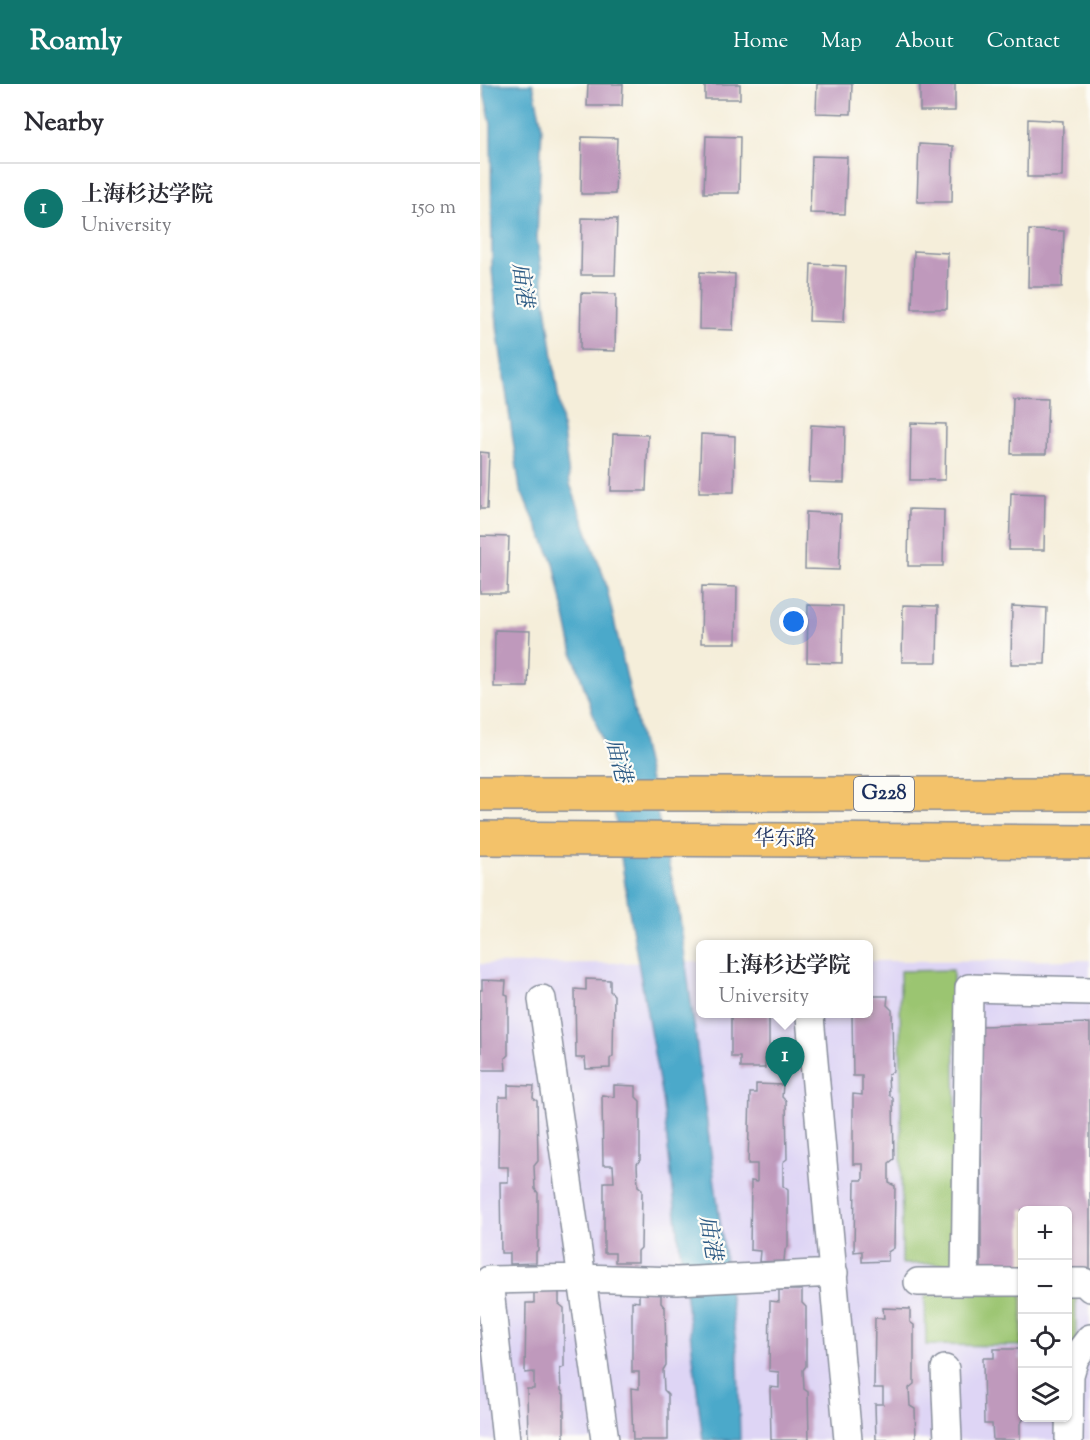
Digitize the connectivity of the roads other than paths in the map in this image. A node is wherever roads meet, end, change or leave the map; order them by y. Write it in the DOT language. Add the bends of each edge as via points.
graph roads {
  1 [pos="480,794"];
  2 [pos="1090,794"];
  3 [pos="480,838"];
  4 [pos="1090,842"];
  5 [pos="1090,991"];
  6 [pos="542,999"];
  7 [pos="810,1018"];
  8 [pos="834,1273"];
  9 [pos="582,1278"];
  10 [pos="484,1280"];
  11 [pos="918,1282"];
  12 [pos="964,1282"];
  13 [pos="1018,1282"];
  14 [pos="1072,1282"];
  15 [pos="1090,1288"];
  16 [pos="1090,1338"];
  17 [pos="945,1369"];
  18 [pos="506,1440"];
  19 [pos="605,1440"];
  20 [pos="848,1440"];
  21 [pos="948,1440"];
  22 [pos="1069,1440"];
  1 -- 2 [label="highway, G228"];
  3 -- 4 [label="highway, 华东路 / G228"];
  5 -- 12 [label="lane" via="969,988"];
  6 -- 9 [label="lane"];
  7 -- 8 [label="lane"];
  8 -- 9 [label="lane" via="677,1281"];
  8 -- 20 [label="lane"];
  9 -- 10 [label="lane"];
  9 -- 19 [label="lane"];
  10 -- 18 [label="lane"];
  11 -- 12 [label="lane"];
  12 -- 13 [label="lane"];
  14 -- 15 [label="lane" via="1084,1282"];
  16 -- 22 [label="lane" via="1075,1358 1070,1375"];
  17 -- 21 [label="lane"];
}
